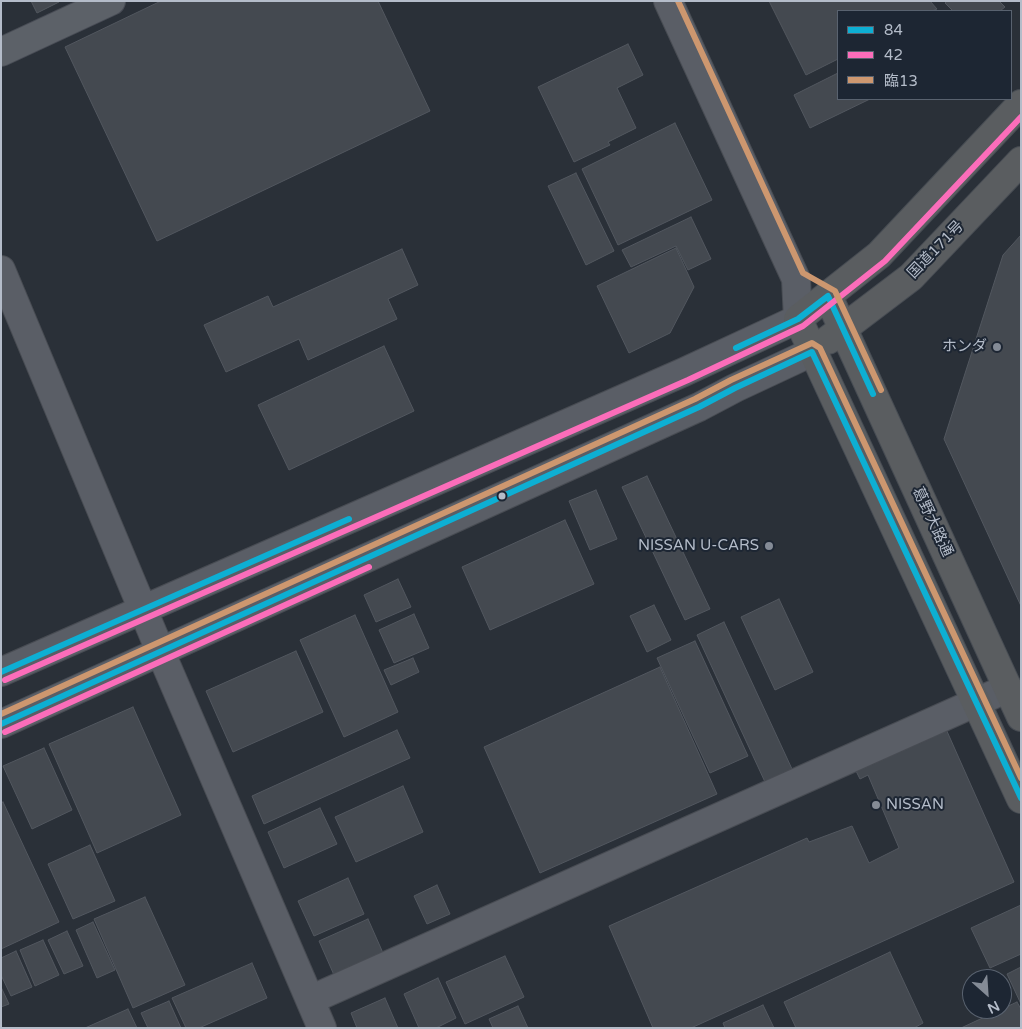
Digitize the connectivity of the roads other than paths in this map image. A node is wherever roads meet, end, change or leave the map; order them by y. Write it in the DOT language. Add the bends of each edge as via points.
graph roads {
  1 [pos="111,1"];
  2 [pos="668,1"];
  3 [pos="1,52"];
  4 [pos="1021,104"];
  5 [pos="1021,161"];
  6 [pos="1,270"];
  7 [pos="796,279"];
  8 [pos="828,296"];
  9 [pos="798,319"];
  10 [pos="843,328"];
  11 [pos="812,352"];
  12 [pos="143,609"];
  13 [pos="161,653"];
  14 [pos="1,672"];
  15 [pos="1008,688"];
  16 [pos="975,702"];
  17 [pos="1021,716"];
  18 [pos="1,724"];
  19 [pos="1021,799"];
  20 [pos="310,1000"];
  21 [pos="322,1028"];
  1 -- 3 [label="main road"];
  2 -- 7 [label="street"];
  4 -- 8 [label="highway" via="879,255"];
  5 -- 10 [label="highway, 国道171号" via="911,277"];
  6 -- 12 [label="street"];
  7 -- 8 [label="street"];
  7 -- 9 [label="street"];
  8 -- 9 [label="highway"];
  8 -- 10 [label="highway, 葛野大路通"];
  9 -- 11 [label="highway"];
  9 -- 12 [label="street"];
  10 -- 11 [label="highway, 国道171号"];
  10 -- 15 [label="highway, 葛野大路通"];
  11 -- 13 [label="street" via="699,408"];
  11 -- 16 [label="highway"];
  12 -- 13 [label="street"];
  12 -- 14 [label="street"];
  13 -- 18 [label="street"];
  13 -- 20 [label="street"];
  15 -- 16 [label="street"];
  15 -- 17 [label="highway, 葛野大路通"];
  16 -- 19 [label="highway"];
  16 -- 20 [label="street"];
  20 -- 21 [label="street"];
}
